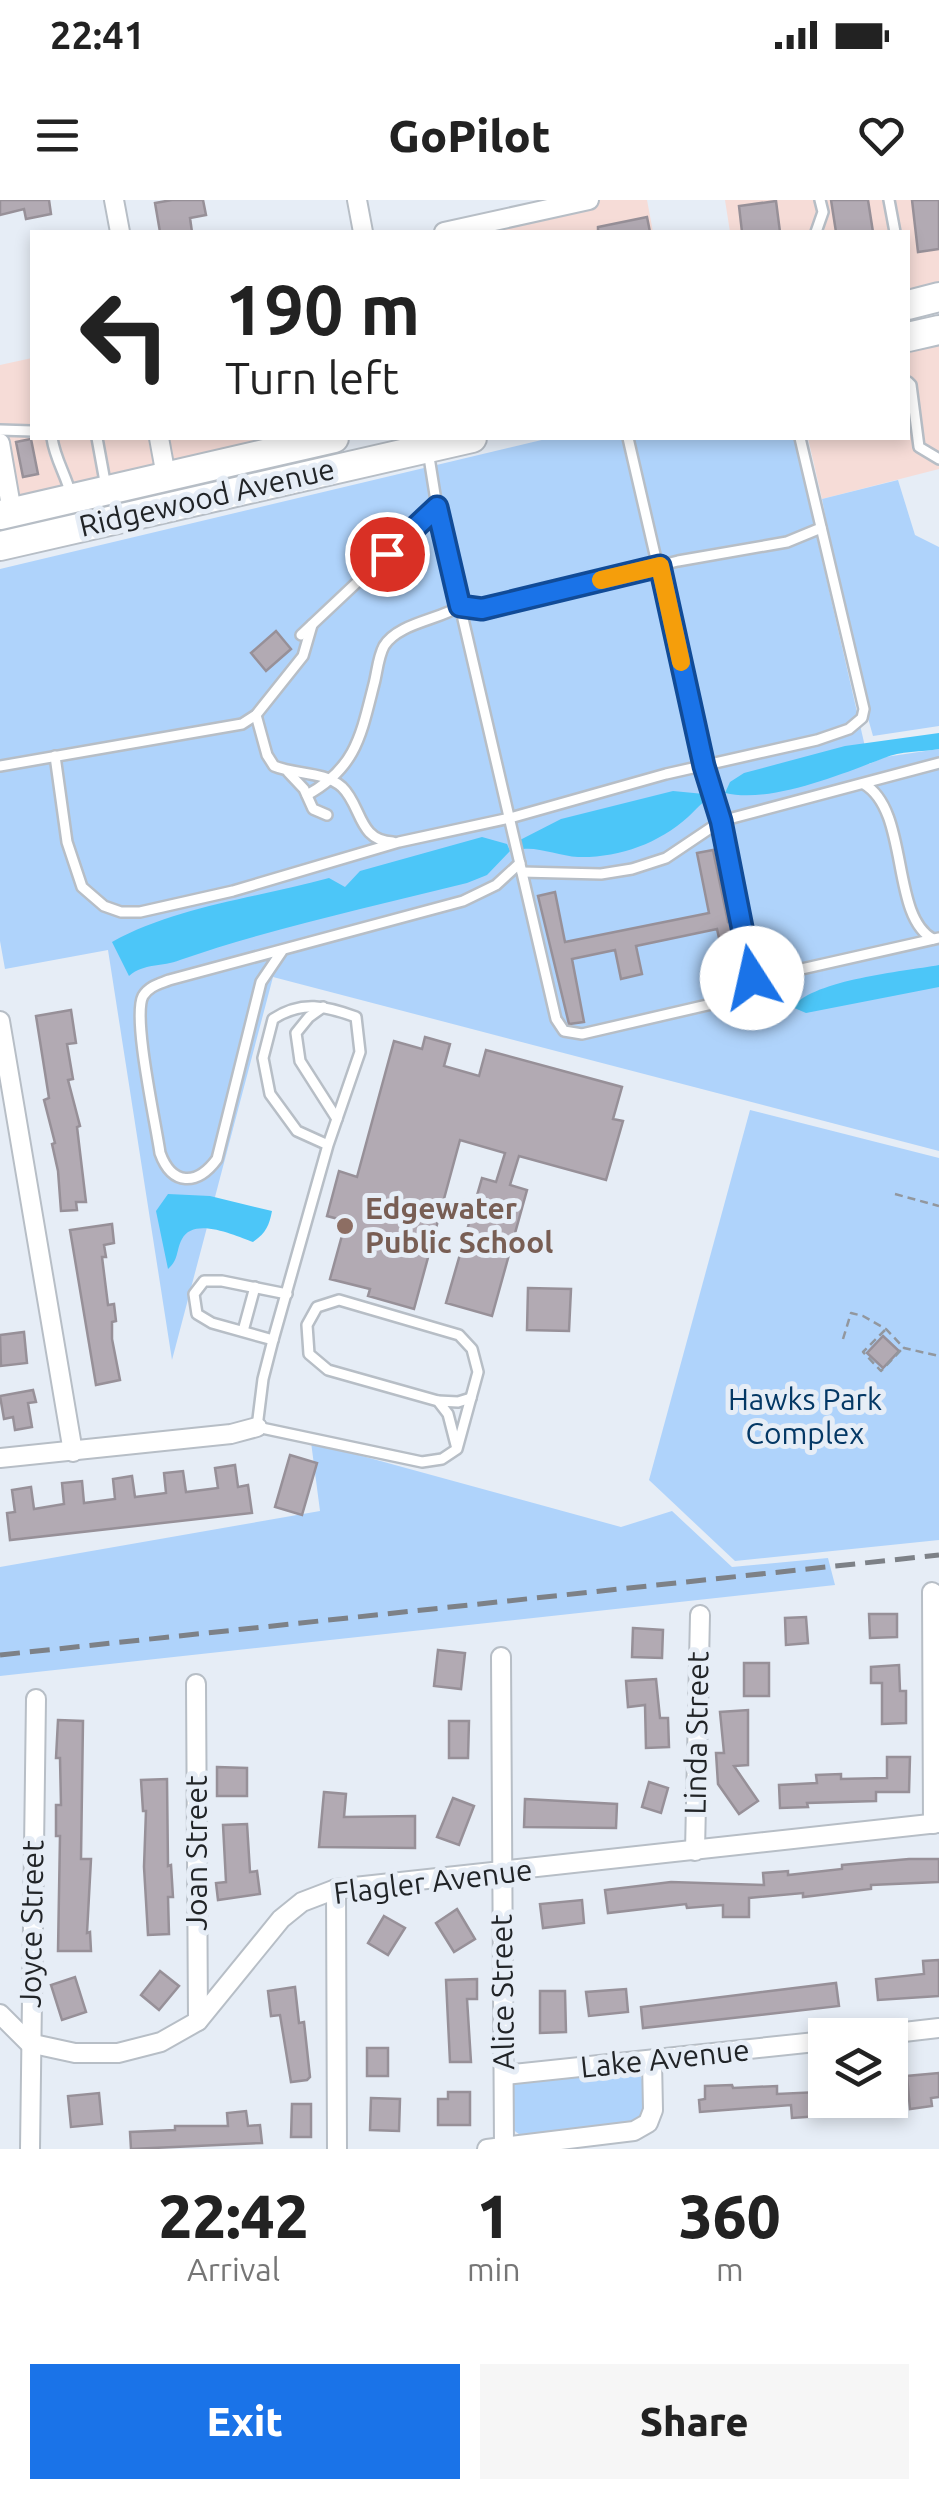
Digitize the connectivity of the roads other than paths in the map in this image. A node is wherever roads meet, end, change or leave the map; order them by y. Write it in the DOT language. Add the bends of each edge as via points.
graph roads {
  1 [pos="114,200"];
  2 [pos="357,200"];
  3 [pos="589,200"];
  4 [pos="820,200"];
  5 [pos="889,200"];
  6 [pos="120,230"];
  7 [pos="362,230"];
  8 [pos="453,230"];
  9 [pos="817,230"];
  10 [pos="895,230"];
  11 [pos="939,297"];
  12 [pos="910,305"];
  13 [pos="910,307"];
  14 [pos="939,314"];
  15 [pos="939,330"];
  16 [pos="910,337"];
  17 [pos="910,383"];
  18 [pos="0,430"];
  19 [pos="30,431"];
  20 [pos="52,440"];
  21 [pos="97,440"];
  22 [pos="159,440"];
  23 [pos="316,440"];
  24 [pos="377,440"];
  25 [pos="455,440"];
  26 [pos="628,440"];
  27 [pos="800,440"];
  28 [pos="0,443"];
  29 [pos="430,443"];
  30 [pos="254,447"];
  31 [pos="939,459"];
  32 [pos="166,476"];
  33 [pos="106,490"];
  34 [pos="72,498"];
  35 [pos="207,498"];
  36 [pos="437,507"];
  37 [pos="6,513"];
  38 [pos="821,528"];
  39 [pos="0,546"];
  40 [pos="660,566"];
  41 [pos="460,606"];
  42 [pos="312,625"];
  43 [pos="301,635"];
  44 [pos="256,715"];
  45 [pos="55,756"];
  46 [pos="939,762"];
  47 [pos="0,766"];
  48 [pos="704,766"];
  49 [pos="288,772"];
  50 [pos="332,780"];
  51 [pos="864,784"];
  52 [pos="308,794"];
  53 [pos="327,816"];
  54 [pos="510,818"];
  55 [pos="721,821"];
  56 [pos="400,842"];
  57 [pos="521,867"];
  58 [pos="915,922"];
  59 [pos="936,939"];
  60 [pos="905,944"];
  61 [pos="282,950"];
  62 [pos="752,971"];
  63 [pos="769,978"];
  64 [pos="750,986"];
  65 [pos="325,1006"];
  66 [pos="0,1021"];
  67 [pos="337,1119"];
  68 [pos="20,1139"];
  69 [pos="0,1142"];
  70 [pos="328,1144"];
  71 [pos="255,1287"];
  72 [pos="287,1294"];
  73 [pos="242,1332"];
  74 [pos="273,1340"];
  75 [pos="472,1398"];
  76 [pos="438,1401"];
  77 [pos="258,1427"];
  78 [pos="457,1449"];
  79 [pos="73,1452"];
  80 [pos="0,1458"];
  81 [pos="932,1592"];
  82 [pos="700,1615"];
  83 [pos="500,1657"];
  84 [pos="196,1684"];
  85 [pos="36,1699"];
  86 [pos="936,1824"];
  87 [pos="696,1851"];
  88 [pos="500,1873"];
  89 [pos="336,1889"];
  90 [pos="0,2014"];
  91 [pos="198,2021"];
  92 [pos="939,2028"];
  93 [pos="908,2032"];
  94 [pos="30,2043"];
  95 [pos="808,2043"];
  96 [pos="652,2061"];
  97 [pos="504,2075"];
  98 [pos="495,2148"];
  99 [pos="30,2149"];
  100 [pos="337,2149"];
  1 -- 6 [label="street"];
  2 -- 7 [label="street"];
  3 -- 8 [label="street"];
  4 -- 9 [label="lane"];
  5 -- 10 [label="lane"];
  11 -- 12 [label="main road"];
  13 -- 14 [label="main road"];
  15 -- 16 [label="main road"];
  17 -- 31 [label="lane" via="919,448"];
  18 -- 19 [label="lane"];
  20 -- 34 [label="lane"];
  21 -- 33 [label="lane"];
  22 -- 32 [label="street"];
  23 -- 30 [label="main road, Ridgewood Avenue"];
  24 -- 35 [label="main road" via="224,480"];
  25 -- 29 [label="main road, Ridgewood Avenue"];
  26 -- 40 [label="lane"];
  27 -- 38 [label="lane"];
  28 -- 37 [label="street"];
  29 -- 35 [label="main road, Ridgewood Avenue"];
  29 -- 36 [label="lane"];
  30 -- 32 [label="main road, Ridgewood Avenue"];
  32 -- 33 [label="main road, Ridgewood Avenue"];
  33 -- 34 [label="main road, Ridgewood Avenue"];
  34 -- 37 [label="main road, Ridgewood Avenue"];
  35 -- 39 [label="main road, Ridgewood Avenue"];
  36 -- 41 [label="lane"];
  36 -- 42 [label="lane"];
  38 -- 40 [label="lane" via="787,542"];
  38 -- 48 [label="lane" via="862,718 817,740"];
  40 -- 41 [label="lane" via="482,609"];
  40 -- 48 [label="lane"];
  41 -- 50 [label="lane" via="400,633 384,648 358,744"];
  41 -- 54 [label="lane"];
  42 -- 43 [label="lane"];
  42 -- 44 [label="lane" via="303,656"];
  44 -- 45 [label="lane" via="242,724"];
  44 -- 49 [label="lane" via="267,755"];
  45 -- 47 [label="lane"];
  45 -- 56 [label="lane" via="67,842 82,887 121,912 233,891"];
  46 -- 51 [label="lane"];
  48 -- 54 [label="lane"];
  48 -- 55 [label="lane"];
  49 -- 50 [label="lane"];
  49 -- 52 [label="lane"];
  50 -- 52 [label="lane"];
  50 -- 56 [label="lane" via="346,790 367,831"];
  51 -- 55 [label="lane"];
  51 -- 58 [label="lane" via="881,800"];
  52 -- 53 [label="lane" via="312,809"];
  54 -- 56 [label="lane"];
  54 -- 57 [label="lane"];
  55 -- 57 [label="lane" via="666,858 632,869 601,874"];
  55 -- 62 [label="lane"];
  57 -- 61 [label="lane" via="463,900"];
  57 -- 64 [label="lane" via="564,1031 582,1034 729,1000"];
  58 -- 59 [label="lane"];
  58 -- 60 [label="lane"];
  59 -- 60 [label="lane"];
  60 -- 63 [label="lane"];
  61 -- 61 [label="lane" via="169,980 142,998 160,1153 174,1175 197,1176 217,1159 261,982"];
  62 -- 63 [label="lane"];
  62 -- 64 [label="lane"];
  63 -- 64 [label="lane"];
  65 -- 67 [label="lane" via="296,1033 300,1060"];
  65 -- 67 [label="lane" via="356,1017 360,1052"];
  65 -- 70 [label="lane" via="291,1007 273,1019 263,1058 270,1094 296,1132"];
  66 -- 68 [label="street"];
  67 -- 70 [label="lane"];
  68 -- 69 [label="street"];
  68 -- 79 [label="street"];
  70 -- 72 [label="lane"];
  71 -- 72 [label="lane"];
  71 -- 73 [label="lane"];
  71 -- 73 [label="lane" via="204,1281 194,1294 197,1314"];
  72 -- 74 [label="lane"];
  73 -- 74 [label="lane"];
  74 -- 77 [label="lane"];
  75 -- 76 [label="lane"];
  75 -- 76 [label="lane" via="478,1372 472,1349 458,1334 339,1300 317,1307 307,1325 309,1354 328,1370"];
  75 -- 78 [label="lane"];
  76 -- 78 [label="lane"];
  77 -- 78 [label="lane" via="422,1462"];
  77 -- 79 [label="street"];
  79 -- 80 [label="street"];
  81 -- 86 [label="street"];
  82 -- 87 [label="street, Linda Street"];
  83 -- 88 [label="street, Alice Street"];
  84 -- 91 [label="street, Joan Street"];
  85 -- 94 [label="street, Joyce Street"];
  86 -- 87 [label="street, Flagler Avenue"];
  87 -- 88 [label="street, Flagler Avenue"];
  88 -- 89 [label="street, Flagler Avenue"];
  88 -- 97 [label="street, Alice Street"];
  89 -- 91 [label="street, Flagler Avenue" via="302,1902 282,1919"];
  89 -- 100 [label="street"];
  90 -- 94 [label="street"];
  91 -- 94 [label="street, Flagler Avenue" via="161,2042 118,2053 76,2054"];
  92 -- 93 [label="street"];
  94 -- 99 [label="street, Joyce Street"];
  95 -- 96 [label="street, Lake Avenue"];
  96 -- 97 [label="street, Lake Avenue"];
  96 -- 98 [label="street" via="653,2110 648,2123 634,2131"];
  97 -- 98 [label="street, Alice Street"];
}
